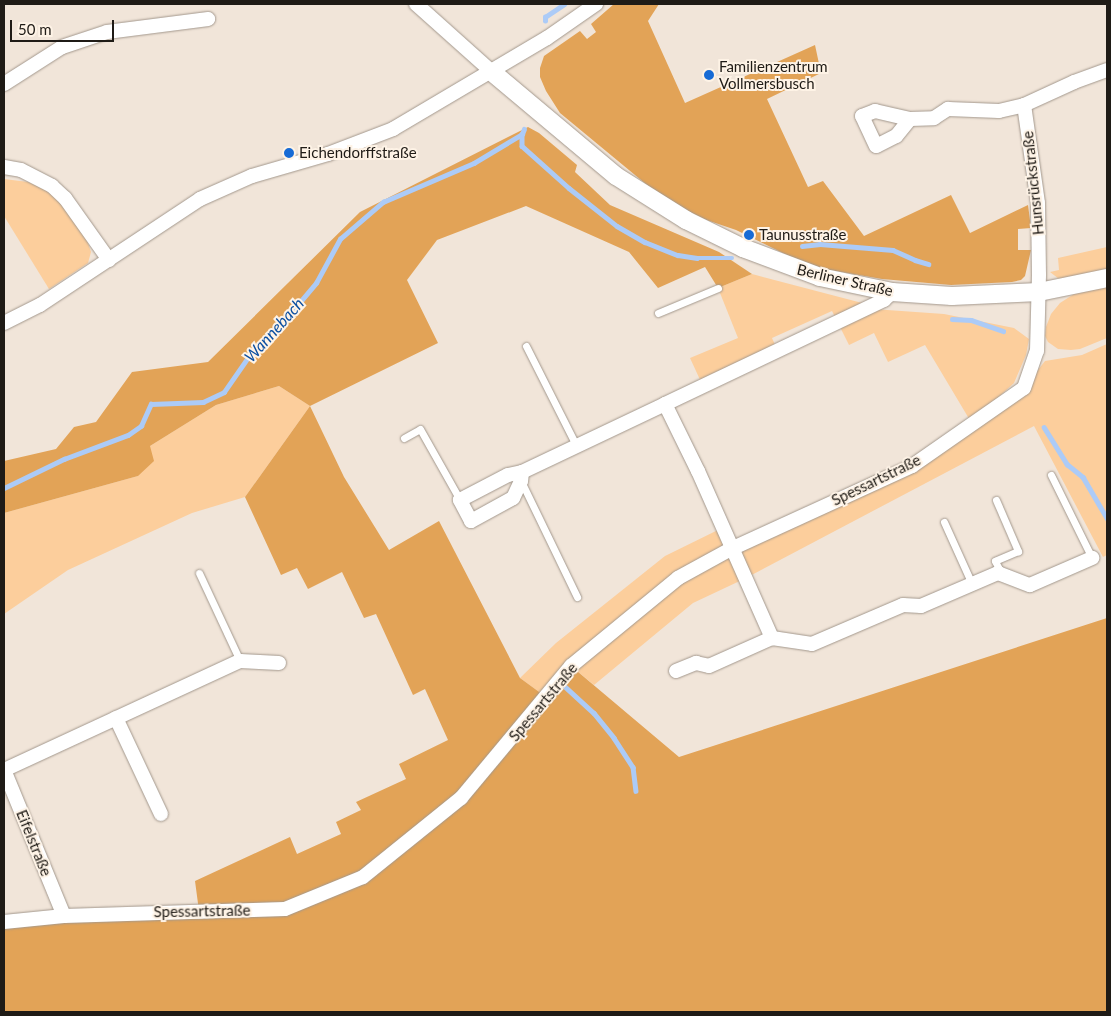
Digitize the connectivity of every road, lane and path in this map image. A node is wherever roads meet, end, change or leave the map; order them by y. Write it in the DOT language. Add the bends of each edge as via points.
graph roads {
  1 [pos="416,4"];
  2 [pos="596,4"];
  3 [pos="208,19"];
  4 [pos="1107,70"];
  5 [pos="492,72"];
  6 [pos="4,84"];
  7 [pos="1024,105"];
  8 [pos="910,119"];
  9 [pos="4,167"];
  10 [pos="109,260"];
  11 [pos="1107,278"];
  12 [pos="718,288"];
  13 [pos="892,292"];
  14 [pos="1039,292"];
  15 [pos="658,313"];
  16 [pos="4,323"];
  17 [pos="526,346"];
  18 [pos="665,404"];
  19 [pos="404,438"];
  20 [pos="576,445"];
  21 [pos="1051,475"];
  22 [pos="521,477"];
  23 [pos="460,500"];
  24 [pos="996,500"];
  25 [pos="944,522"];
  26 [pos="731,549"];
  27 [pos="1092,558"];
  28 [pos="199,573"];
  29 [pos="998,573"];
  30 [pos="972,584"];
  31 [pos="577,597"];
  32 [pos="772,638"];
  33 [pos="240,661"];
  34 [pos="279,663"];
  35 [pos="676,671"];
  36 [pos="116,718"];
  37 [pos="4,770"];
  38 [pos="160,814"];
  39 [pos="64,916"];
  40 [pos="4,922"];
  1 -- 5 [label="street"];
  2 -- 5 [label="street"];
  3 -- 6 [label="street" via="107,32 62,46"];
  4 -- 7 [label="street"];
  5 -- 10 [label="street" via="378,135 227,186 182,211"];
  5 -- 13 [label="street, Berliner Straße" via="616,176 686,220 786,265"];
  7 -- 8 [label="street" via="999,111 948,109 934,118"];
  7 -- 14 [label="street, Hunsrückstraße" via="1038,203"];
  9 -- 10 [label="street" via="22,170 52,186 65,198"];
  10 -- 16 [label="street" via="40,305"];
  11 -- 14 [label="street, Berliner Straße"];
  12 -- 15 [label="lane"];
  13 -- 14 [label="street, Berliner Straße" via="952,296"];
  13 -- 18 [label="street" via="884,300"];
  14 -- 26 [label="street, Spessartstraße" via="1037,351 1024,388 912,466"];
  17 -- 20 [label="lane"];
  18 -- 20 [label="street"];
  18 -- 26 [label="street"];
  19 -- 23 [label="lane" via="420,429"];
  20 -- 22 [label="street"];
  21 -- 27 [label="lane"];
  22 -- 23 [label="street" via="508,475"];
  22 -- 23 [label="street" via="512,498 471,521"];
  22 -- 31 [label="lane"];
  24 -- 29 [label="lane" via="1018,551 995,561"];
  25 -- 30 [label="lane"];
  26 -- 32 [label="street"];
  26 -- 39 [label="street, Spessartstraße" via="678,578 571,666 461,798 362,877 285,909"];
  27 -- 29 [label="street" via="1030,585"];
  28 -- 33 [label="lane"];
  29 -- 30 [label="street"];
  30 -- 32 [label="street" via="921,606 903,605 812,644"];
  32 -- 35 [label="street" via="709,666 696,663"];
  33 -- 34 [label="street, Eifelstraße"];
  33 -- 36 [label="street, Eifelstraße"];
  36 -- 37 [label="street, Eifelstraße"];
  36 -- 38 [label="street"];
  37 -- 39 [label="street, Eifelstraße"];
  39 -- 40 [label="street, Spessartstraße"];
}
